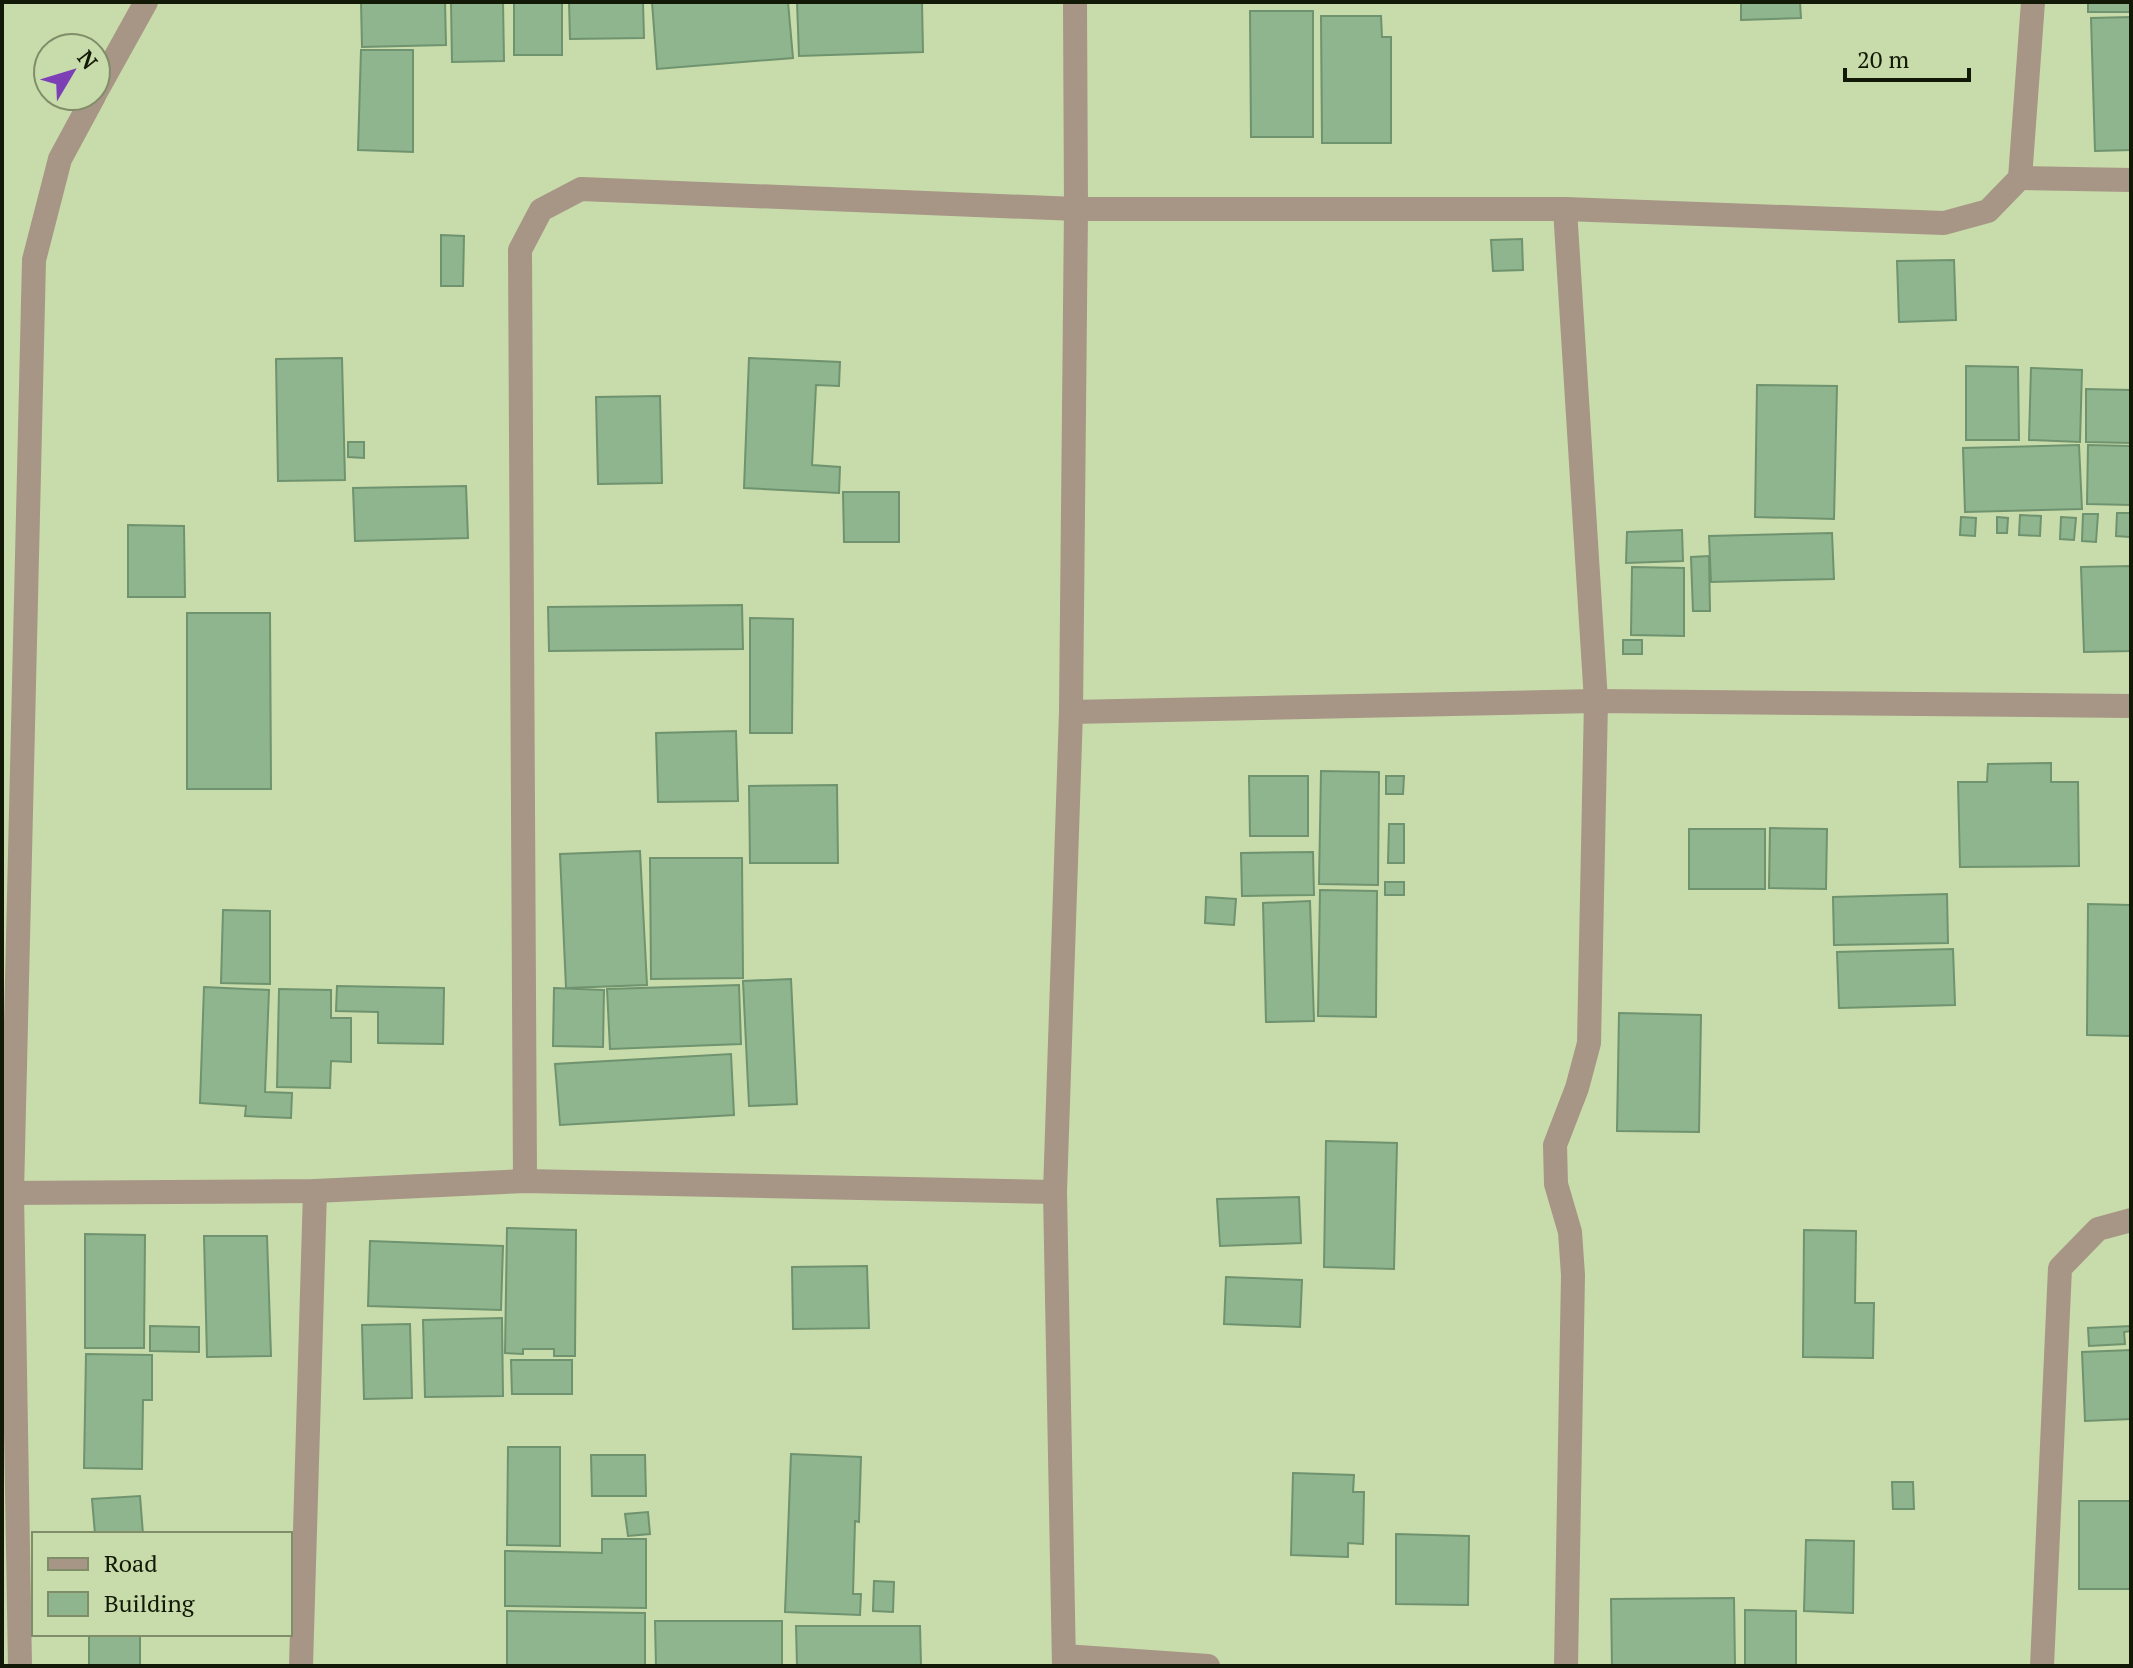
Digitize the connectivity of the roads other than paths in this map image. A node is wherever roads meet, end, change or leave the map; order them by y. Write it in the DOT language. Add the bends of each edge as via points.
graph roads {
  1 [pos="146,2"];
  2 [pos="1075,2"];
  3 [pos="2033,2"];
  4 [pos="112,63"];
  5 [pos="85,112"];
  6 [pos="2020,178"];
  7 [pos="2131,180"];
  8 [pos="1076,209"];
  9 [pos="1565,209"];
  10 [pos="1596,701"];
  11 [pos="2131,706"];
  12 [pos="1071,712"];
  13 [pos="525,1181"];
  14 [pos="315,1191"];
  15 [pos="1055,1192"];
  16 [pos="7,1193"];
  17 [pos="2131,1220"];
  18 [pos="1064,1661"];
  19 [pos="20,1666"];
  20 [pos="301,1666"];
  21 [pos="1208,1666"];
  22 [pos="1566,1666"];
  23 [pos="2042,1666"];
  1 -- 4 [label="street"];
  2 -- 8 [label="street"];
  3 -- 6 [label="street"];
  5 -- 16 [label="street" via="60,159 34,260"];
  6 -- 7 [label="street"];
  6 -- 9 [label="street" via="1988,211 1944,223"];
  8 -- 9 [label="street"];
  8 -- 12 [label="street"];
  8 -- 13 [label="street" via="581,189 541,210 520,250"];
  9 -- 10 [label="street"];
  10 -- 11 [label="street"];
  10 -- 12 [label="street"];
  10 -- 22 [label="street" via="1589,1043 1555,1145 1556,1184 1570,1232 1573,1275"];
  12 -- 15 [label="street"];
  13 -- 14 [label="street"];
  13 -- 15 [label="street"];
  14 -- 16 [label="street"];
  14 -- 20 [label="street"];
  15 -- 18 [label="street"];
  16 -- 19 [label="street"];
  17 -- 23 [label="street" via="2098,1229 2060,1268"];
  18 -- 21 [label="street"];
}
